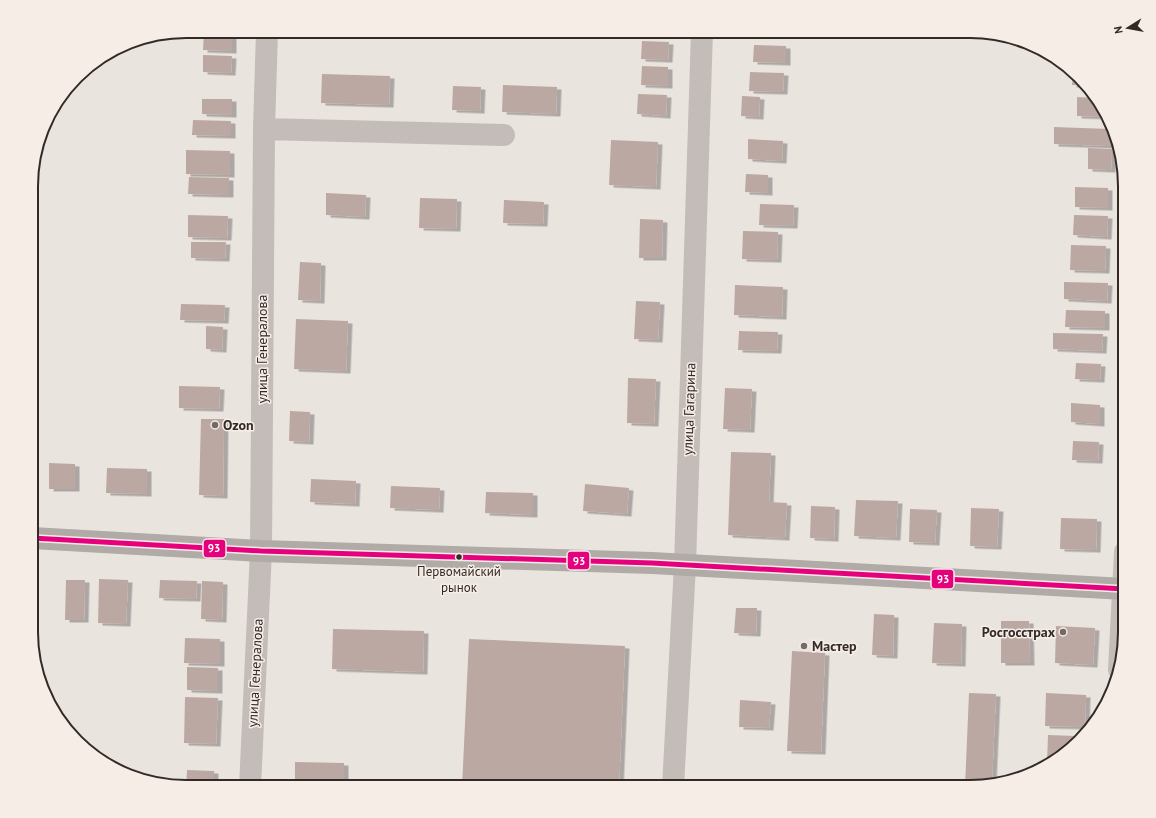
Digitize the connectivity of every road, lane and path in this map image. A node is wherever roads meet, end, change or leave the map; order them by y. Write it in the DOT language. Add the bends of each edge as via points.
graph roads {
  1 [pos="267,38"];
  2 [pos="702,38"];
  3 [pos="264,129"];
  4 [pos="504,135"];
  5 [pos="38,538"];
  6 [pos="261,551"];
  7 [pos="685,565"];
  8 [pos="1118,589"];
  9 [pos="250,780"];
  10 [pos="673,780"];
  1 -- 3 [label="street, улица Генералова"];
  2 -- 7 [label="street, улица Гагарина"];
  3 -- 4 [label="street"];
  3 -- 6 [label="street, улица Генералова"];
  5 -- 6 [label="main road"];
  6 -- 7 [label="main road"];
  6 -- 9 [label="street, улица Генералова"];
  7 -- 8 [label="main road"];
  7 -- 10 [label="street, улица Гагарина"];
}
